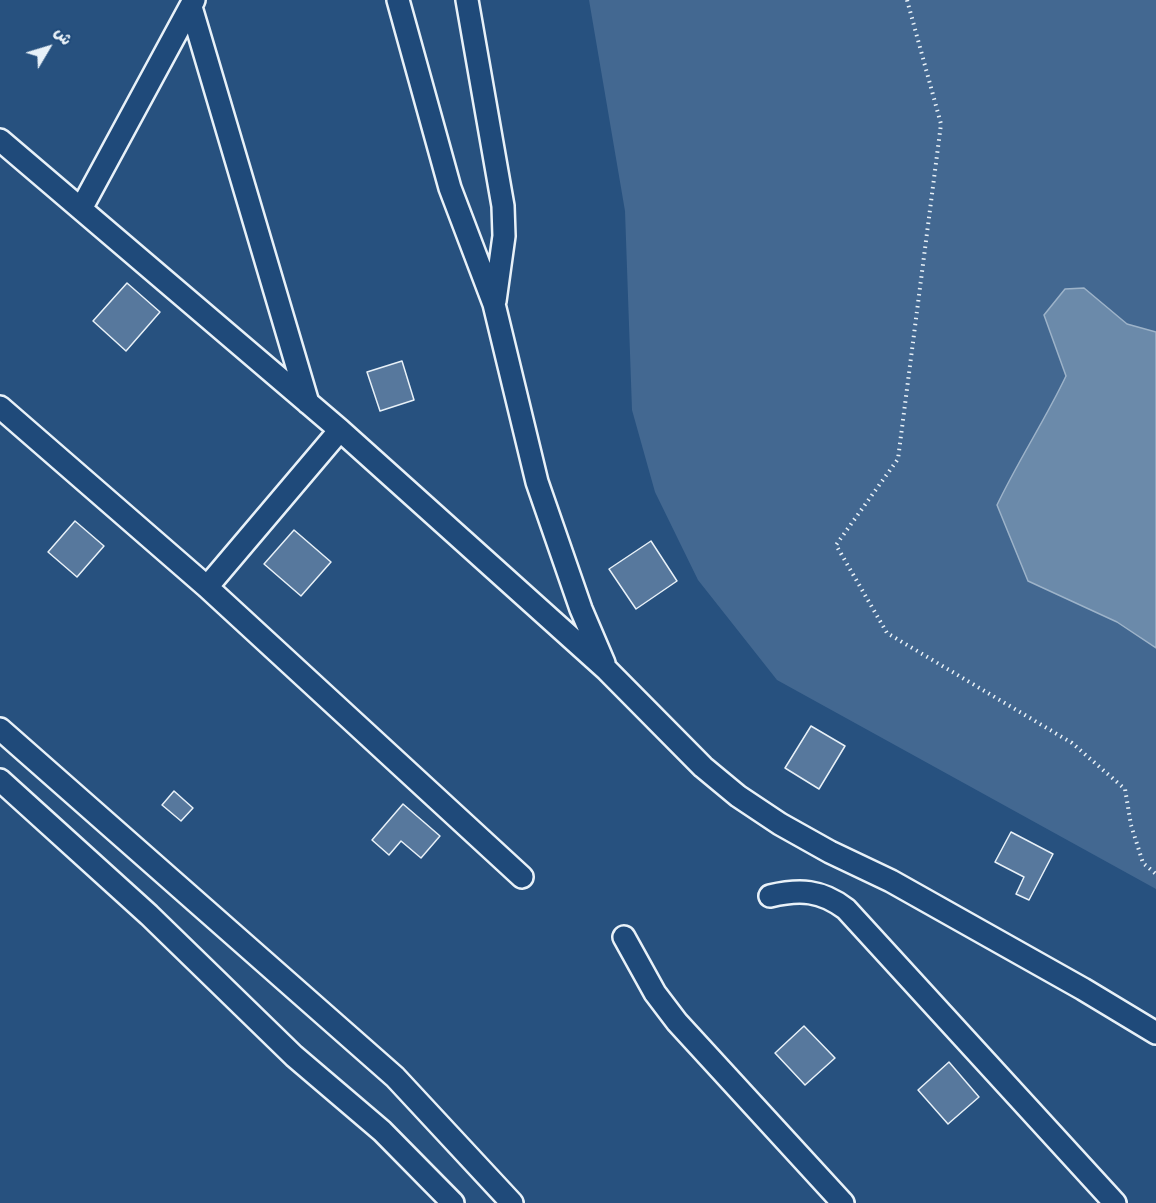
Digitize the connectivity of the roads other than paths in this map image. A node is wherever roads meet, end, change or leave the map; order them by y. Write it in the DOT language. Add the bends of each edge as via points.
graph roads {
  1 [pos="398,0"];
  2 [pos="466,0"];
  3 [pos="193,3"];
  4 [pos="0,140"];
  5 [pos="82,207"];
  6 [pos="494,304"];
  7 [pos="308,404"];
  8 [pos="0,408"];
  9 [pos="340,430"];
  10 [pos="207,587"];
  11 [pos="607,670"];
  12 [pos="0,729"];
  13 [pos="0,780"];
  14 [pos="522,876"];
  15 [pos="770,896"];
  16 [pos="624,937"];
  17 [pos="1156,1033"];
  18 [pos="453,1203"];
  19 [pos="512,1203"];
  20 [pos="843,1203"];
  21 [pos="1115,1203"];
  1 -- 6 [label="street" via="450,188"];
  2 -- 6 [label="street" via="503,206 504,236"];
  3 -- 5 [label="street"];
  3 -- 7 [label="street"];
  4 -- 5 [label="street"];
  5 -- 7 [label="street"];
  6 -- 11 [label="street" via="540,492"];
  7 -- 9 [label="street"];
  8 -- 10 [label="street"];
  9 -- 10 [label="street"];
  9 -- 11 [label="street"];
  10 -- 14 [label="street"];
  11 -- 17 [label="street" via="703,767 780,824 891,881"];
  12 -- 19 [label="street" via="395,1077"];
  13 -- 18 [label="street" via="149,915 294,1056 382,1131"];
  15 -- 21 [label="street" via="809,891 846,909"];
  16 -- 20 [label="street" via="655,993 677,1022"];
}
